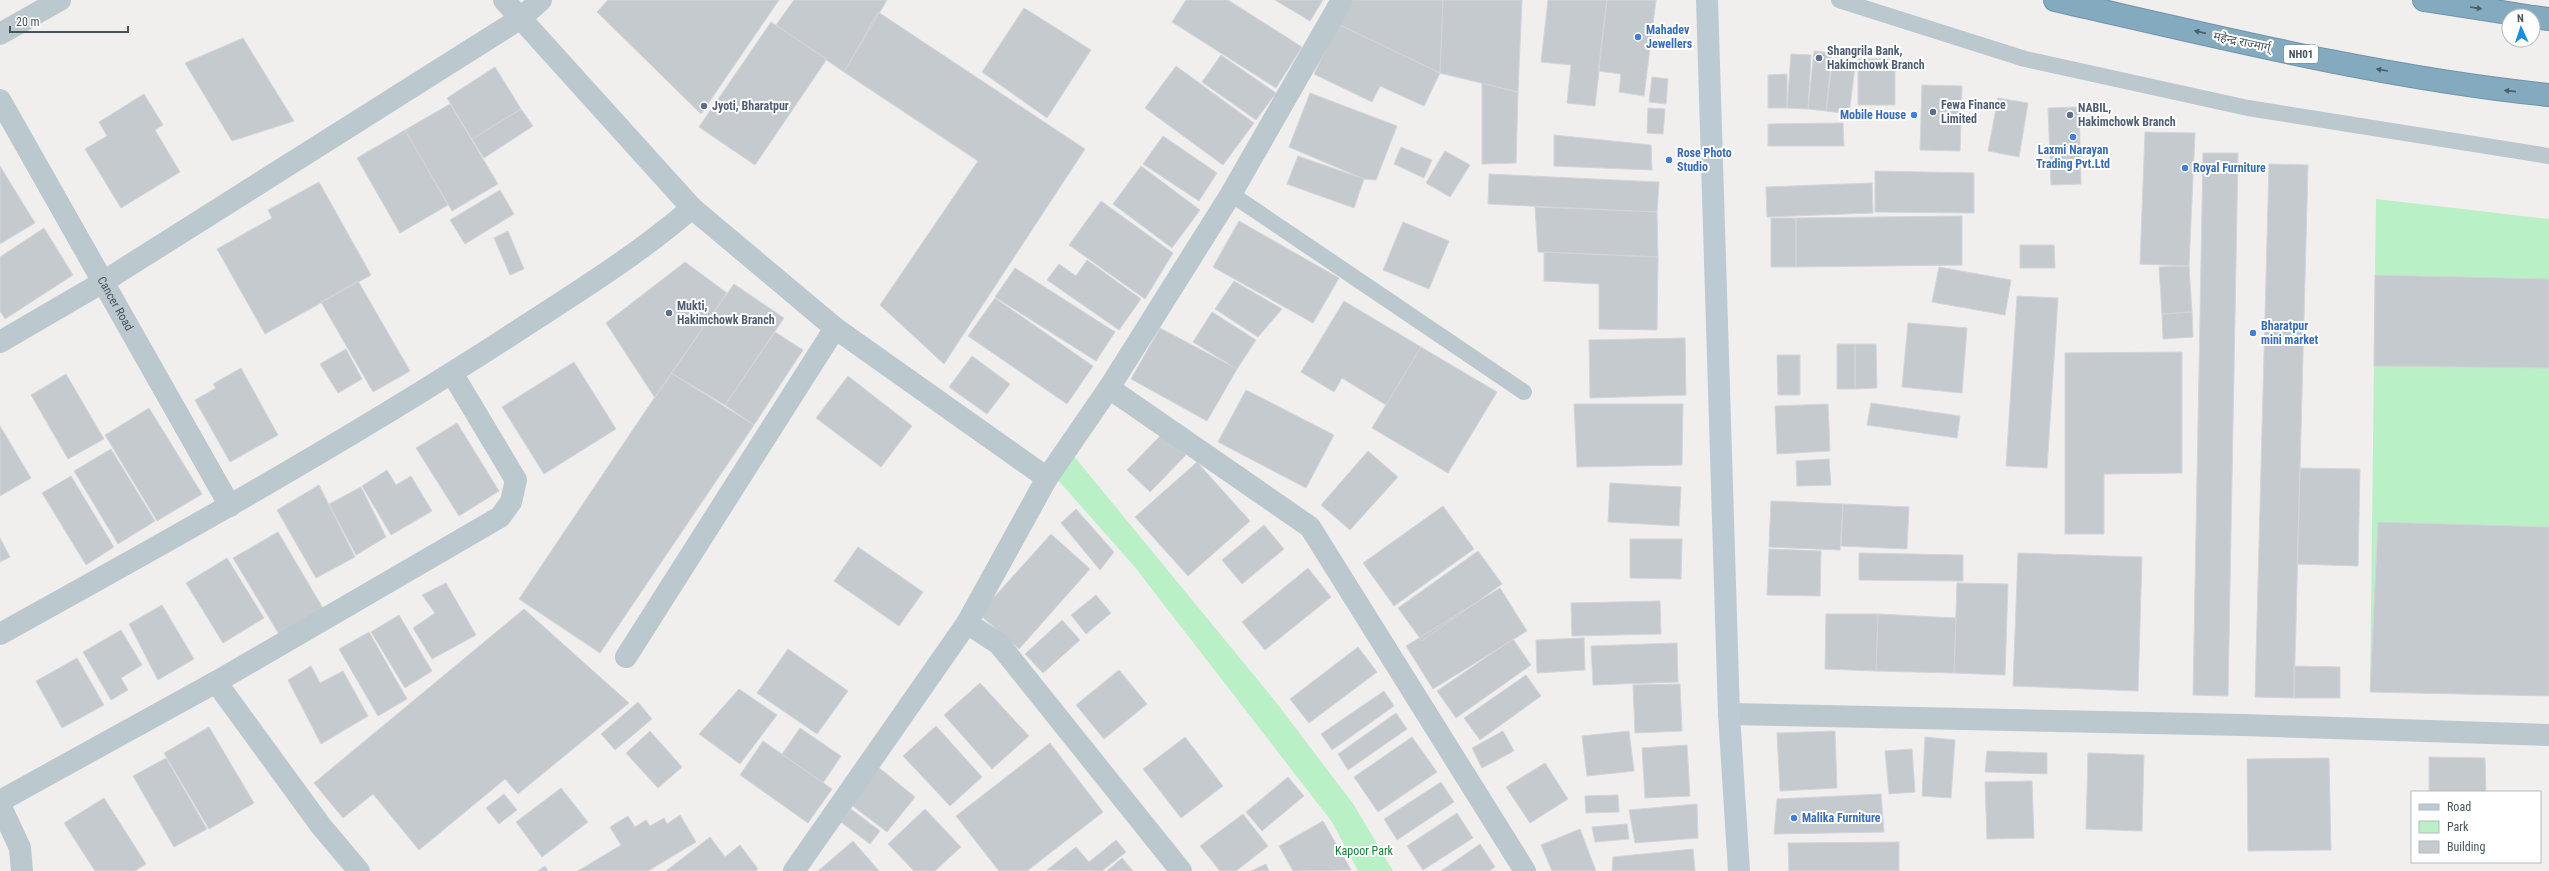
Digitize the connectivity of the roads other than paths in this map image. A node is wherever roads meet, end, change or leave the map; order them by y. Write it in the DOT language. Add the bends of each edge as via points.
graph roads {
  1 [pos="60,0"];
  2 [pos="504,0"];
  3 [pos="541,0"];
  4 [pos="1342,0"];
  5 [pos="1706,0"];
  6 [pos="1839,0"];
  7 [pos="2055,0"];
  8 [pos="2424,0"];
  9 [pos="2501,12"];
  10 [pos="520,18"];
  11 [pos="0,34"];
  12 [pos="2549,95"];
  13 [pos="0,100"];
  14 [pos="2549,156"];
  15 [pos="1231,194"];
  16 [pos="692,208"];
  17 [pos="103,282"];
  18 [pos="835,328"];
  19 [pos="0,342"];
  20 [pos="452,373"];
  21 [pos="1109,388"];
  22 [pos="1524,392"];
  23 [pos="1047,478"];
  24 [pos="230,506"];
  25 [pos="967,624"];
  26 [pos="0,634"];
  27 [pos="626,657"];
  28 [pos="216,682"];
  29 [pos="1729,714"];
  30 [pos="2549,735"];
  31 [pos="0,801"];
  32 [pos="0,805"];
  33 [pos="22,871"];
  34 [pos="359,871"];
  35 [pos="794,871"];
  36 [pos="1181,871"];
  37 [pos="1525,871"];
  38 [pos="1739,871"];
  1 -- 11 [label="street"];
  2 -- 10 [label="street"];
  3 -- 10 [label="street"];
  4 -- 15 [label="street"];
  5 -- 29 [label="main road"];
  6 -- 14 [label="lane" via="2025,59 2248,108"];
  12 -- 7 [label="highway, महेन्द्र राज्मार्ग् / NH01, one-way" via="2502,90 2342,63"];
  8 -- 9 [label="highway, one-way"];
  10 -- 16 [label="street"];
  10 -- 17 [label="street"];
  13 -- 17 [label="street, Cancer Road"];
  15 -- 21 [label="street"];
  15 -- 22 [label="lane"];
  16 -- 18 [label="street"];
  16 -- 20 [label="street" via="651,243"];
  17 -- 19 [label="street"];
  17 -- 24 [label="street, Cancer Road"];
  18 -- 23 [label="street"];
  18 -- 27 [label="street"];
  20 -- 24 [label="street"];
  20 -- 28 [label="street" via="516,480 511,502 500,517"];
  21 -- 23 [label="street"];
  21 -- 37 [label="street" via="1310,527"];
  23 -- 25 [label="street"];
  24 -- 26 [label="street"];
  25 -- 35 [label="street"];
  25 -- 36 [label="street" via="999,644"];
  28 -- 31 [label="street"];
  28 -- 34 [label="street" via="321,826"];
  29 -- 30 [label="street" via="2244,725"];
  29 -- 38 [label="main road"];
  32 -- 33 [label="street" via="20,848"];
}
